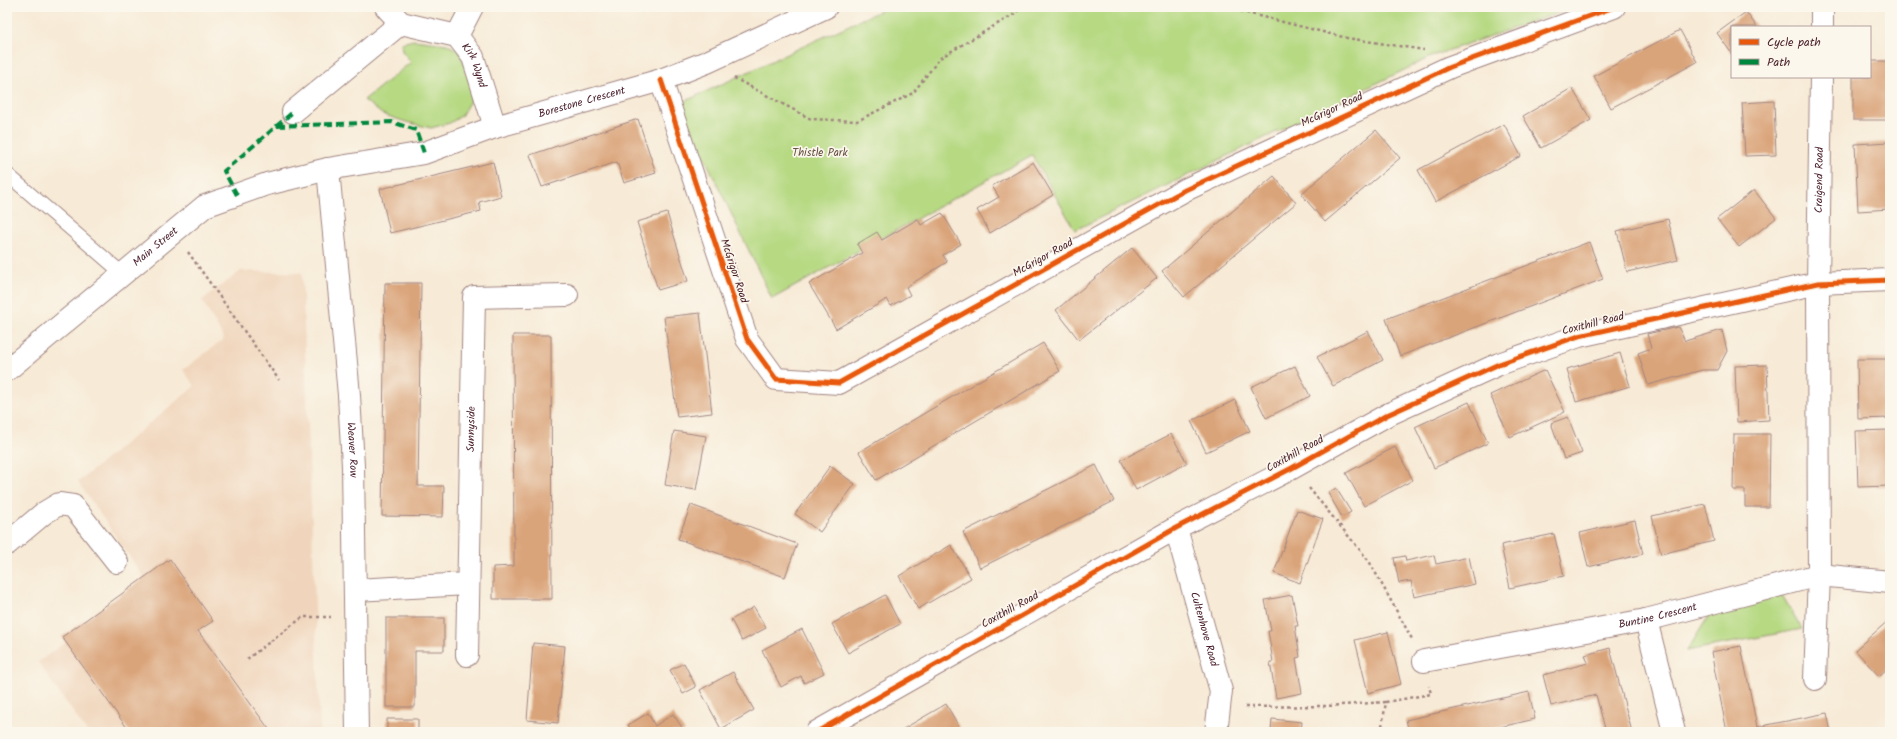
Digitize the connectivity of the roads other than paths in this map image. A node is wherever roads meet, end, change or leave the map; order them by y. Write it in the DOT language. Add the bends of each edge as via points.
graph roads {
  1 [pos="386,7"];
  2 [pos="472,7"];
  3 [pos="826,7"];
  4 [pos="1614,7"];
  5 [pos="1822,7"];
  6 [pos="401,23"];
  7 [pos="1822,26"];
  8 [pos="457,36"];
  9 [pos="1821,78"];
  10 [pos="661,80"];
  11 [pos="293,112"];
  12 [pos="495,127"];
  13 [pos="328,169"];
  14 [pos="7,174"];
  15 [pos="123,274"];
  16 [pos="1890,280"];
  17 [pos="1818,282"];
  18 [pos="567,295"];
  19 [pos="7,370"];
  20 [pos="1176,528"];
  21 [pos="7,544"];
  22 [pos="117,562"];
  23 [pos="1819,575"];
  24 [pos="1890,582"];
  25 [pos="468,584"];
  26 [pos="355,590"];
  27 [pos="1646,620"];
  28 [pos="467,655"];
  29 [pos="1424,661"];
  30 [pos="1815,679"];
  31 [pos="357,732"];
  32 [pos="817,732"];
  33 [pos="1216,732"];
  34 [pos="1674,732"];
  1 -- 6 [label="street"];
  2 -- 8 [label="street"];
  3 -- 10 [label="street, Borestone Crescent" via="707,62"];
  4 -- 10 [label="street, McGrigor Road" via="1450,67 1185,190 839,383 776,379 747,339"];
  5 -- 7 [label="street"];
  6 -- 8 [label="street, Kirk Wynd"];
  6 -- 11 [label="street"];
  8 -- 12 [label="street, Kirk Wynd" via="473,57"];
  9 -- 17 [label="street, Craigend Road"];
  10 -- 12 [label="street, Borestone Crescent"];
  12 -- 13 [label="street, Borestone Crescent" via="424,153"];
  13 -- 15 [label="street, Main Street" via="267,184 205,206"];
  13 -- 26 [label="street, Weaver Row" via="349,395"];
  14 -- 15 [label="lane"];
  15 -- 19 [label="street, Main Street"];
  16 -- 17 [label="street, Coxithill Road"];
  17 -- 20 [label="street, Coxithill Road" via="1579,336 1499,364 1387,415"];
  17 -- 23 [label="street, Craigend Road"];
  18 -- 25 [label="street, Sunnyside" via="474,298"];
  20 -- 32 [label="street, Coxithill Road"];
  20 -- 33 [label="street, Cultenhove Road" via="1221,691"];
  21 -- 22 [label="street" via="44,513 60,504 72,506"];
  23 -- 24 [label="street, Buntine Crescent"];
  23 -- 27 [label="street, Buntine Crescent"];
  23 -- 30 [label="street, Craigend Road"];
  25 -- 26 [label="street"];
  25 -- 28 [label="street, Sunnyside"];
  26 -- 31 [label="street, Weaver Row"];
  27 -- 29 [label="street, Buntine Crescent"];
  27 -- 34 [label="street"];
}
